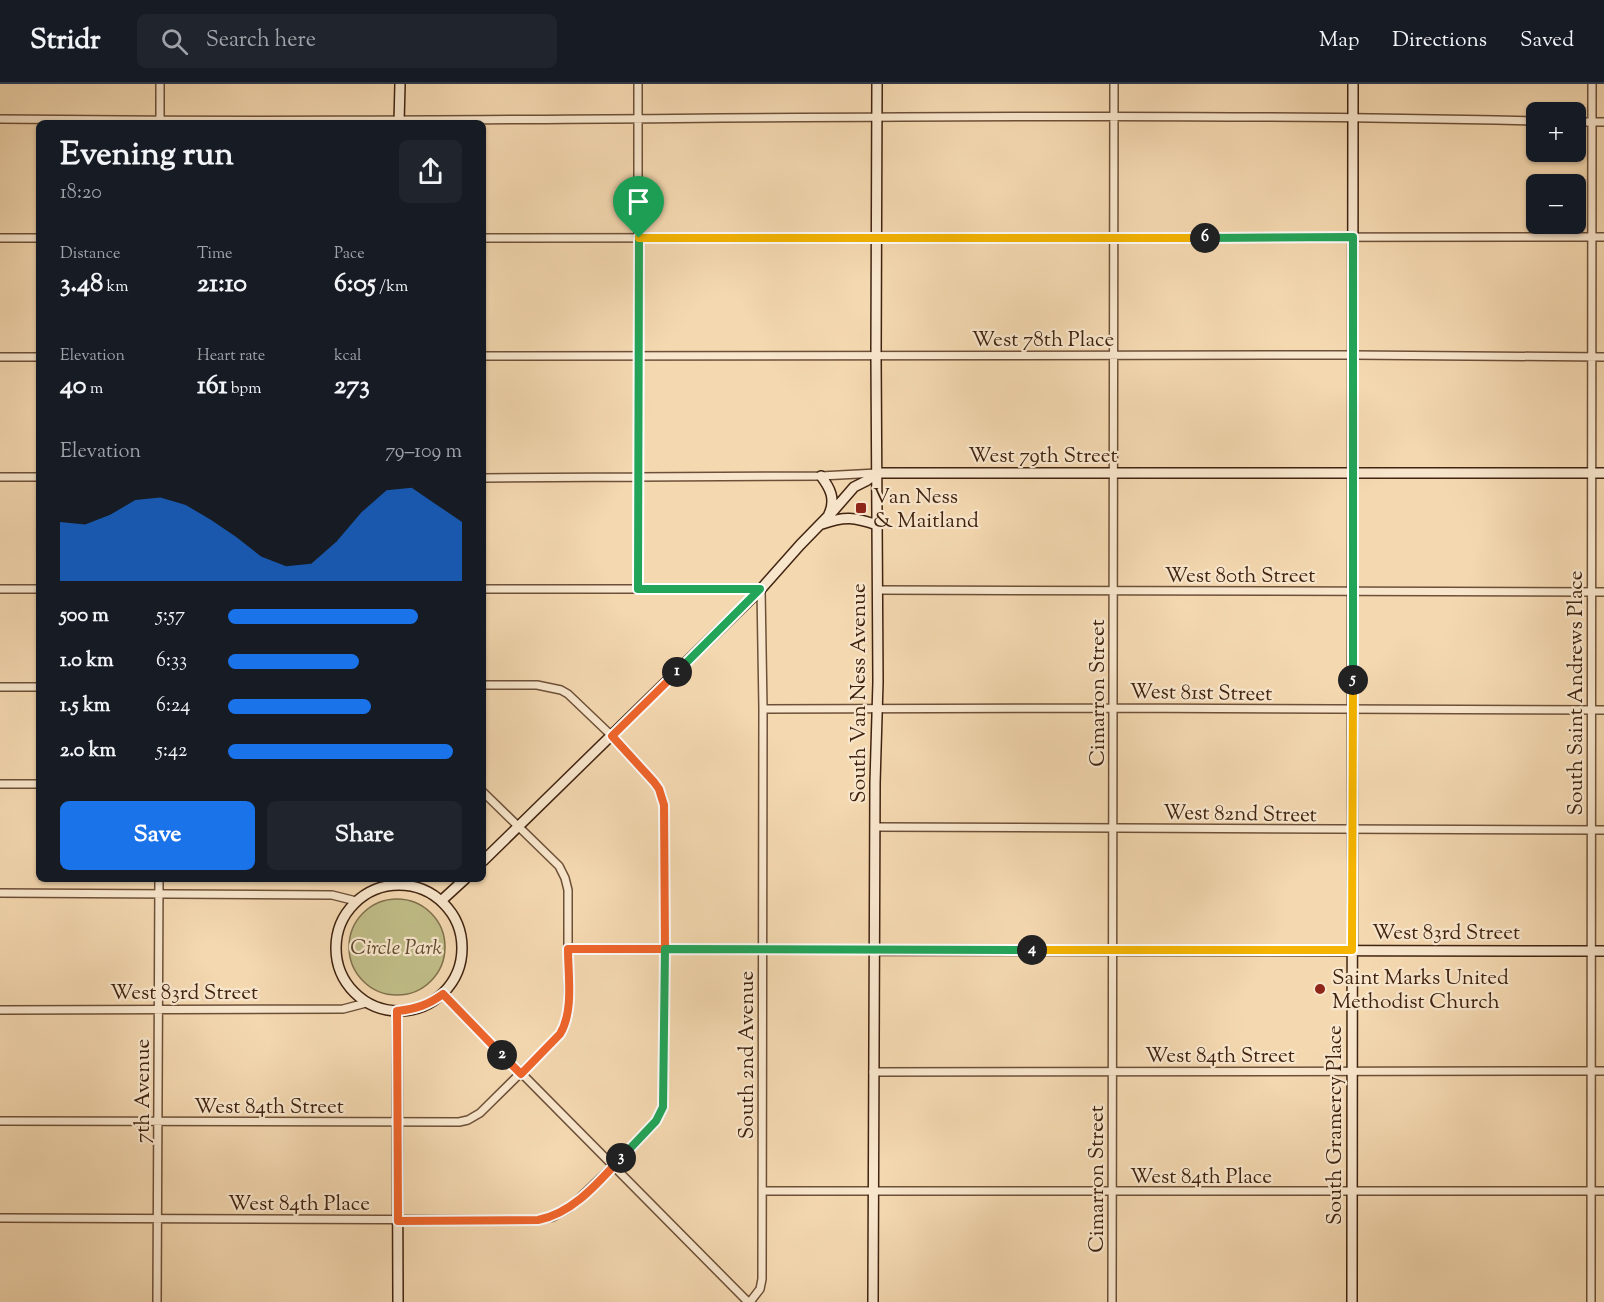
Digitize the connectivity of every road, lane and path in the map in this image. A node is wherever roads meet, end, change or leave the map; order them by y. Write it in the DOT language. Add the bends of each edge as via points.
graph roads {
  1 [pos="160,84"];
  2 [pos="400,84"];
  3 [pos="638,84"];
  4 [pos="877,84"];
  5 [pos="1114,84"];
  6 [pos="1353,84"];
  7 [pos="1592,84"];
  8 [pos="877,117"];
  9 [pos="1114,117"];
  10 [pos="1353,117"];
  11 [pos="638,118"];
  12 [pos="0,119"];
  13 [pos="53,120"];
  14 [pos="160,120"];
  15 [pos="399,120"];
  16 [pos="486,121"];
  17 [pos="1526,121"];
  18 [pos="1586,122"];
  19 [pos="1592,122"];
  20 [pos="1604,122"];
  21 [pos="1353,237"];
  22 [pos="1592,237"];
  23 [pos="1604,237"];
  24 [pos="0,238"];
  25 [pos="36,238"];
  26 [pos="486,238"];
  27 [pos="639,238"];
  28 [pos="876,238"];
  29 [pos="1115,238"];
  30 [pos="1353,355"];
  31 [pos="486,356"];
  32 [pos="638,356"];
  33 [pos="876,356"];
  34 [pos="1114,356"];
  35 [pos="0,357"];
  36 [pos="36,357"];
  37 [pos="1591,357"];
  38 [pos="1604,357"];
  39 [pos="1604,472"];
  40 [pos="877,473"];
  41 [pos="1114,473"];
  42 [pos="1353,473"];
  43 [pos="1592,473"];
  44 [pos="821,476"];
  45 [pos="0,477"];
  46 [pos="36,477"];
  47 [pos="638,477"];
  48 [pos="486,478"];
  49 [pos="823,522"];
  50 [pos="877,525"];
  51 [pos="0,589"];
  52 [pos="36,589"];
  53 [pos="486,589"];
  54 [pos="638,589"];
  55 [pos="760,589"];
  56 [pos="877,590"];
  57 [pos="1114,591"];
  58 [pos="1353,591"];
  59 [pos="1591,592"];
  60 [pos="1604,592"];
  61 [pos="486,685"];
  62 [pos="0,687"];
  63 [pos="36,687"];
  64 [pos="1113,708"];
  65 [pos="762,709"];
  66 [pos="876,709"];
  67 [pos="1353,710"];
  68 [pos="1591,710"];
  69 [pos="1604,710"];
  70 [pos="612,736"];
  71 [pos="0,784"];
  72 [pos="36,784"];
  73 [pos="486,795"];
  74 [pos="519,826"];
  75 [pos="875,827"];
  76 [pos="1113,828"];
  77 [pos="1353,830"];
  78 [pos="1591,831"];
  79 [pos="1604,831"];
  80 [pos="486,858"];
  81 [pos="159,882"];
  82 [pos="398,882"];
  83 [pos="462,882"];
  84 [pos="0,893"];
  85 [pos="159,894"];
  86 [pos="441,901"];
  87 [pos="356,902"];
  88 [pos="568,949"];
  89 [pos="665,949"];
  90 [pos="762,949"];
  91 [pos="874,950"];
  92 [pos="1113,950"];
  93 [pos="1352,950"];
  94 [pos="1591,951"];
  95 [pos="1604,951"];
  96 [pos="443,994"];
  97 [pos="366,1003"];
  98 [pos="0,1010"];
  99 [pos="158,1010"];
  100 [pos="397,1011"];
  101 [pos="1591,1071"];
  102 [pos="1604,1071"];
  103 [pos="873,1072"];
  104 [pos="1112,1072"];
  105 [pos="1352,1072"];
  106 [pos="521,1074"];
  107 [pos="0,1121"];
  108 [pos="159,1122"];
  109 [pos="399,1123"];
  110 [pos="614,1166"];
  111 [pos="762,1191"];
  112 [pos="873,1191"];
  113 [pos="1591,1191"];
  114 [pos="1604,1191"];
  115 [pos="1352,1192"];
  116 [pos="1112,1193"];
  117 [pos="0,1218"];
  118 [pos="158,1219"];
  119 [pos="398,1221"];
  120 [pos="158,1302"];
  121 [pos="398,1302"];
  122 [pos="749,1302"];
  123 [pos="873,1302"];
  124 [pos="1112,1302"];
  125 [pos="1352,1302"];
  126 [pos="1591,1302"];
  1 -- 14 [label="street"];
  2 -- 15 [label="street"];
  3 -- 11 [label="street"];
  4 -- 8 [label="street, South Van Ness Avenue"];
  5 -- 9 [label="street, Cimarron Street"];
  6 -- 10 [label="street, South Gramercy Place"];
  7 -- 19 [label="street, South Saint Andrews Place"];
  8 -- 9 [label="street"];
  8 -- 11 [label="street"];
  8 -- 28 [label="street, South Van Ness Avenue"];
  9 -- 10 [label="street"];
  9 -- 29 [label="street, Cimarron Street"];
  10 -- 17 [label="street"];
  10 -- 21 [label="street, South Gramercy Place"];
  11 -- 16 [label="street"];
  11 -- 27 [label="street"];
  12 -- 13 [label="street"];
  18 -- 19 [label="street"];
  19 -- 20 [label="street"];
  19 -- 22 [label="street, South Saint Andrews Place"];
  21 -- 22 [label="street"];
  21 -- 29 [label="street"];
  21 -- 30 [label="street, South Gramercy Place"];
  22 -- 23 [label="street"];
  22 -- 37 [label="street, South Saint Andrews Place"];
  24 -- 25 [label="street"];
  26 -- 27 [label="street"];
  27 -- 28 [label="street"];
  27 -- 32 [label="street"];
  28 -- 29 [label="street"];
  28 -- 33 [label="street, South Van Ness Avenue"];
  29 -- 34 [label="street, Cimarron Street"];
  30 -- 34 [label="street, West 78th Place"];
  30 -- 37 [label="street, West 78th Place"];
  30 -- 42 [label="street, South Gramercy Place"];
  31 -- 32 [label="street, West 78th Place"];
  32 -- 33 [label="street, West 78th Place"];
  32 -- 47 [label="street"];
  33 -- 34 [label="street, West 78th Place"];
  33 -- 40 [label="street, South Van Ness Avenue"];
  34 -- 41 [label="street, Cimarron Street"];
  35 -- 36 [label="street"];
  37 -- 38 [label="street, West 78th Place"];
  37 -- 43 [label="street, South Saint Andrews Place"];
  39 -- 43 [label="street, West 79th Street"];
  40 -- 41 [label="street, West 79th Street"];
  40 -- 44 [label="street, West 79th Street"];
  40 -- 49 [label="street" via="854,487"];
  40 -- 50 [label="street, South Van Ness Avenue"];
  41 -- 42 [label="street, West 79th Street"];
  41 -- 57 [label="street, Cimarron Street"];
  42 -- 43 [label="street, West 79th Street"];
  42 -- 58 [label="street, South Gramercy Place"];
  43 -- 59 [label="street, South Saint Andrews Place"];
  44 -- 47 [label="street, West 79th Street"];
  44 -- 49 [label="street" via="832,497 832,507"];
  45 -- 46 [label="street"];
  47 -- 48 [label="street, West 79th Street"];
  47 -- 54 [label="street"];
  49 -- 50 [label="street" via="856,518"];
  49 -- 55 [label="street"];
  50 -- 56 [label="street, South Van Ness Avenue"];
  51 -- 52 [label="street"];
  53 -- 54 [label="street"];
  54 -- 55 [label="street"];
  55 -- 65 [label="street, South 2nd Avenue"];
  55 -- 70 [label="street"];
  56 -- 57 [label="street, West 80th Street"];
  56 -- 66 [label="street, South Van Ness Avenue"];
  57 -- 58 [label="street, West 80th Street"];
  57 -- 64 [label="street, Cimarron Street"];
  58 -- 59 [label="street, West 80th Street"];
  58 -- 67 [label="street, South Gramercy Place"];
  59 -- 60 [label="street, West 80th Street"];
  59 -- 68 [label="street, South Saint Andrews Place"];
  61 -- 70 [label="street" via="546,685 561,690"];
  62 -- 63 [label="street"];
  64 -- 66 [label="street, West 81st Street"];
  64 -- 67 [label="street, West 81st Street"];
  64 -- 76 [label="street, Cimarron Street"];
  65 -- 66 [label="street, West 81st Street"];
  65 -- 90 [label="street, South 2nd Avenue"];
  66 -- 75 [label="street, South Van Ness Avenue"];
  67 -- 68 [label="street, West 81st Street"];
  67 -- 77 [label="street, South Gramercy Place"];
  68 -- 69 [label="street, West 81st Street"];
  68 -- 78 [label="street, South Saint Andrews Place"];
  70 -- 74 [label="street"];
  70 -- 89 [label="street, West 84th Place" via="654,782 664,805"];
  71 -- 72 [label="street"];
  73 -- 74 [label="street"];
  74 -- 80 [label="street"];
  74 -- 88 [label="street, West 84th Street" via="566,878"];
  75 -- 76 [label="street, West 82nd Street"];
  75 -- 91 [label="street, South Van Ness Avenue"];
  76 -- 77 [label="street, West 82nd Street"];
  76 -- 92 [label="street, Cimarron Street"];
  77 -- 78 [label="street, West 82nd Street"];
  77 -- 93 [label="street, South Gramercy Place"];
  78 -- 79 [label="street, West 82nd Street"];
  78 -- 94 [label="street, South Saint Andrews Place"];
  81 -- 85 [label="street, 7th Avenue"];
  82 -- 86 [label="street"];
  82 -- 87 [label="street"];
  83 -- 86 [label="street"];
  84 -- 85 [label="street"];
  85 -- 87 [label="street" via="333,895"];
  85 -- 99 [label="street, 7th Avenue"];
  86 -- 96 [label="street" via="457,922 462,947 458,972"];
  87 -- 97 [label="street" via="340,926 336,955 345,982"];
  88 -- 89 [label="street, West 83rd Street"];
  88 -- 106 [label="street, West 84th Street" via="568,1009 564,1027"];
  89 -- 90 [label="street, West 83rd Street"];
  89 -- 110 [label="street, West 84th Place" via="663,1107 656,1121"];
  90 -- 91 [label="street, West 83rd Street"];
  90 -- 111 [label="street, South 2nd Avenue"];
  91 -- 92 [label="street, West 83rd Street"];
  91 -- 103 [label="street, South Van Ness Avenue"];
  92 -- 93 [label="street, West 83rd Street"];
  92 -- 104 [label="street, Cimarron Street"];
  93 -- 94 [label="street, West 83rd Street"];
  93 -- 105 [label="street, South Gramercy Place"];
  94 -- 95 [label="street, West 83rd Street"];
  94 -- 101 [label="street, South Saint Andrews Place"];
  96 -- 100 [label="street" via="415,1010"];
  96 -- 106 [label="street"];
  97 -- 99 [label="street, West 83rd Street" via="343,1009"];
  97 -- 100 [label="street"];
  98 -- 99 [label="street, West 83rd Street"];
  99 -- 108 [label="street, 7th Avenue"];
  100 -- 109 [label="street"];
  101 -- 102 [label="street, West 84th Street"];
  101 -- 105 [label="street, West 84th Street"];
  101 -- 113 [label="street, South Saint Andrews Place"];
  103 -- 104 [label="street, West 84th Street"];
  103 -- 112 [label="street, South Van Ness Avenue"];
  104 -- 105 [label="street, West 84th Street"];
  104 -- 116 [label="street, Cimarron Street"];
  105 -- 115 [label="street, South Gramercy Place"];
  106 -- 109 [label="street, West 84th Street" via="468,1120"];
  106 -- 110 [label="street"];
  107 -- 108 [label="street, West 84th Street"];
  108 -- 109 [label="street, West 84th Street"];
  108 -- 118 [label="street, 7th Avenue"];
  109 -- 119 [label="street"];
  110 -- 119 [label="street, West 84th Place" via="569,1208 553,1217"];
  110 -- 122 [label="street"];
  111 -- 112 [label="street, West 84th Place"];
  111 -- 122 [label="street, South 2nd Avenue" via="762,1279 760,1289"];
  112 -- 116 [label="street, West 84th Place"];
  112 -- 123 [label="street, South Van Ness Avenue"];
  113 -- 114 [label="street, West 84th Place"];
  113 -- 115 [label="street, West 84th Place"];
  113 -- 126 [label="street, South Saint Andrews Place"];
  115 -- 116 [label="street, West 84th Place"];
  115 -- 125 [label="street, South Gramercy Place"];
  116 -- 124 [label="street, Cimarron Street"];
  117 -- 118 [label="street, West 84th Place"];
  118 -- 119 [label="street, West 84th Place"];
  118 -- 120 [label="street, 7th Avenue"];
  119 -- 121 [label="street"];
}
